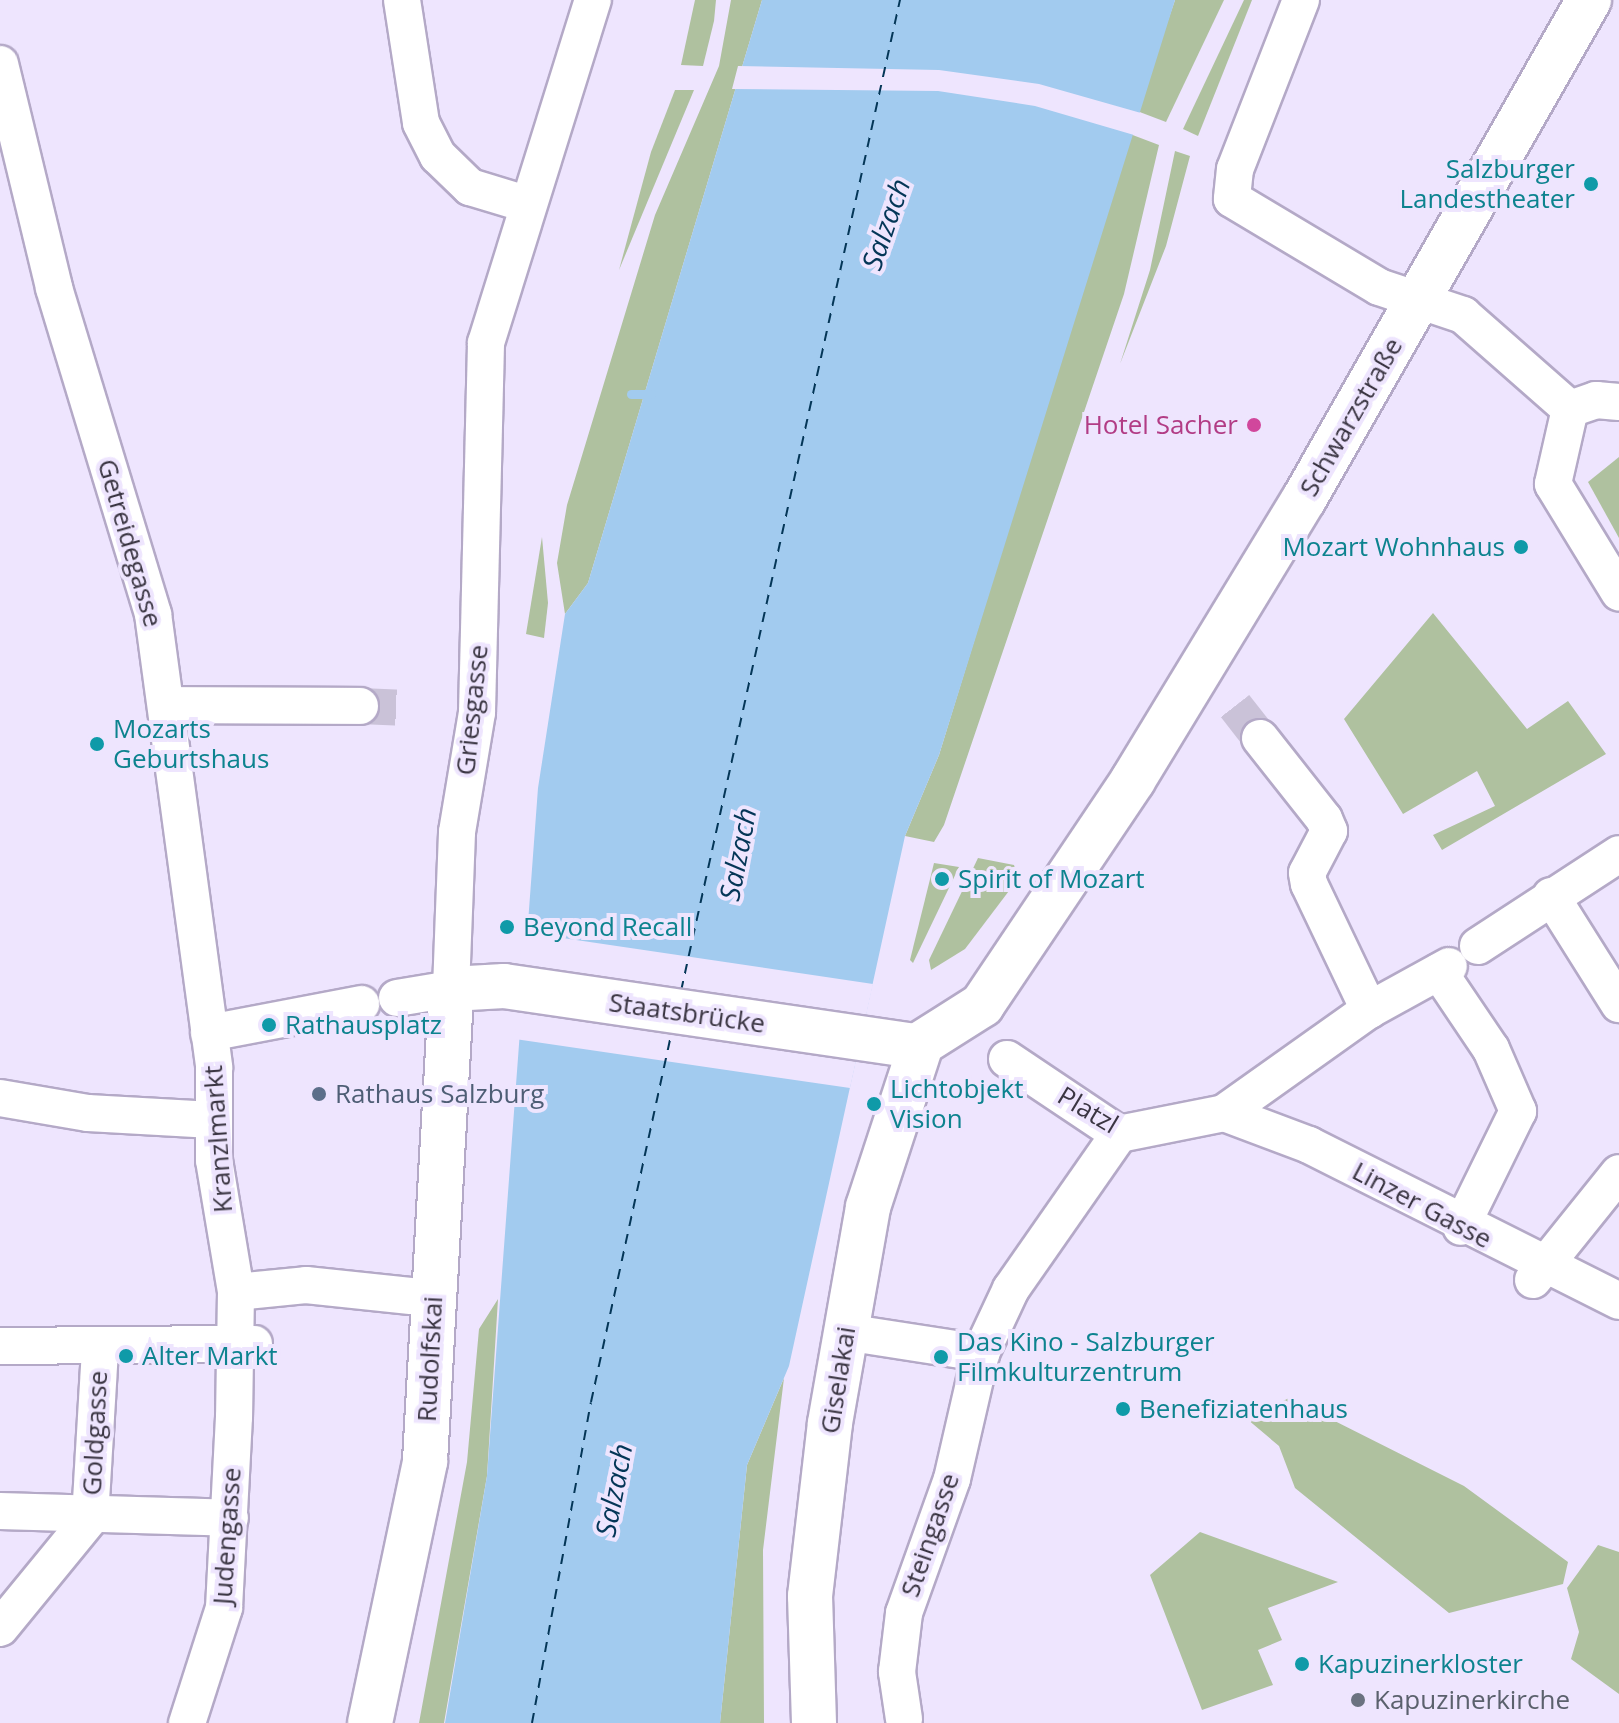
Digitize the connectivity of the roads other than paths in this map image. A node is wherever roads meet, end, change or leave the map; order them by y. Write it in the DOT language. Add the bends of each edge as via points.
graph roads {
  1 [pos="402,0"];
  2 [pos="593,0"];
  3 [pos="1301,0"];
  4 [pos="1589,0"];
  5 [pos="0,64"];
  6 [pos="526,204"];
  7 [pos="1420,298"];
  8 [pos="1619,402"];
  9 [pos="1570,409"];
  10 [pos="1619,592"];
  11 [pos="168,705"];
  12 [pos="360,706"];
  13 [pos="1260,738"];
  14 [pos="1619,854"];
  15 [pos="1551,896"];
  16 [pos="1455,961"];
  17 [pos="451,989"];
  18 [pos="397,998"];
  19 [pos="361,1004"];
  20 [pos="1619,1004"];
  21 [pos="1369,1010"];
  22 [pos="209,1033"];
  23 [pos="921,1045"];
  24 [pos="1007,1059"];
  25 [pos="0,1098"];
  26 [pos="1224,1113"];
  27 [pos="213,1120"];
  28 [pos="1119,1134"];
  29 [pos="1617,1175"];
  30 [pos="1461,1227"];
  31 [pos="1539,1273"];
  32 [pos="236,1292"];
  33 [pos="410,1296"];
  34 [pos="1619,1301"];
  35 [pos="845,1332"];
  36 [pos="244,1344"];
  37 [pos="0,1346"];
  38 [pos="100,1349"];
  39 [pos="981,1353"];
  40 [pos="0,1511"];
  41 [pos="90,1518"];
  42 [pos="230,1518"];
  43 [pos="0,1628"];
  44 [pos="904,1719"];
  45 [pos="187,1723"];
  46 [pos="370,1723"];
  47 [pos="814,1723"];
  1 -- 6 [label="street" via="421,123 438,156 470,187"];
  2 -- 6 [label="street, Griesgasse"];
  3 -- 7 [label="street" via="1235,169 1232,199 1379,287"];
  4 -- 7 [label="main road, Schwarzstraße"];
  5 -- 11 [label="street, Getreidegasse" via="54,288 153,614"];
  6 -- 17 [label="street, Griesgasse" via="486,343 477,712 457,832"];
  7 -- 9 [label="street" via="1463,315"];
  7 -- 23 [label="main road, Schwarzstraße" via="1044,917 982,1005"];
  8 -- 9 [label="street" via="1596,400"];
  9 -- 10 [label="street" via="1553,484"];
  11 -- 12 [label="street"];
  11 -- 22 [label="street, Getreidegasse"];
  13 -- 21 [label="street" via="1329,831 1307,873 1309,884"];
  14 -- 15 [label="street"];
  15 -- 16 [label="street"];
  15 -- 20 [label="street"];
  16 -- 21 [label="street"];
  16 -- 30 [label="street" via="1518,1111"];
  17 -- 18 [label="street"];
  17 -- 23 [label="main road, Staatsbrücke" via="504,986"];
  17 -- 46 [label="main road, Rudolfskai" via="425,1461"];
  19 -- 22 [label="street"];
  21 -- 26 [label="street"];
  22 -- 27 [label="street, Kranzlmarkt"];
  23 -- 35 [label="main road, Giselakai" via="874,1184"];
  24 -- 28 [label="street, Platzl"];
  25 -- 27 [label="street" via="88,1113"];
  26 -- 28 [label="street, Platzl"];
  26 -- 30 [label="street, Linzer Gasse" via="1309,1145"];
  27 -- 32 [label="street, Kranzlmarkt"];
  28 -- 39 [label="street, Steingasse" via="1011,1289"];
  29 -- 31 [label="street"];
  30 -- 31 [label="street, Linzer Gasse"];
  31 -- 34 [label="street, Linzer Gasse"];
  32 -- 33 [label="street" via="306,1285"];
  32 -- 36 [label="street"];
  35 -- 39 [label="street"];
  35 -- 47 [label="main road, Giselakai" via="813,1550"];
  36 -- 38 [label="street"];
  36 -- 42 [label="street, Judengasse"];
  37 -- 38 [label="street"];
  38 -- 41 [label="street, Goldgasse"];
  39 -- 44 [label="street, Steingasse" via="952,1479 904,1613 897,1672"];
  40 -- 41 [label="street"];
  41 -- 42 [label="street"];
  41 -- 43 [label="street, Goldgasse"];
  42 -- 45 [label="street, Judengasse" via="224,1608"];
}
